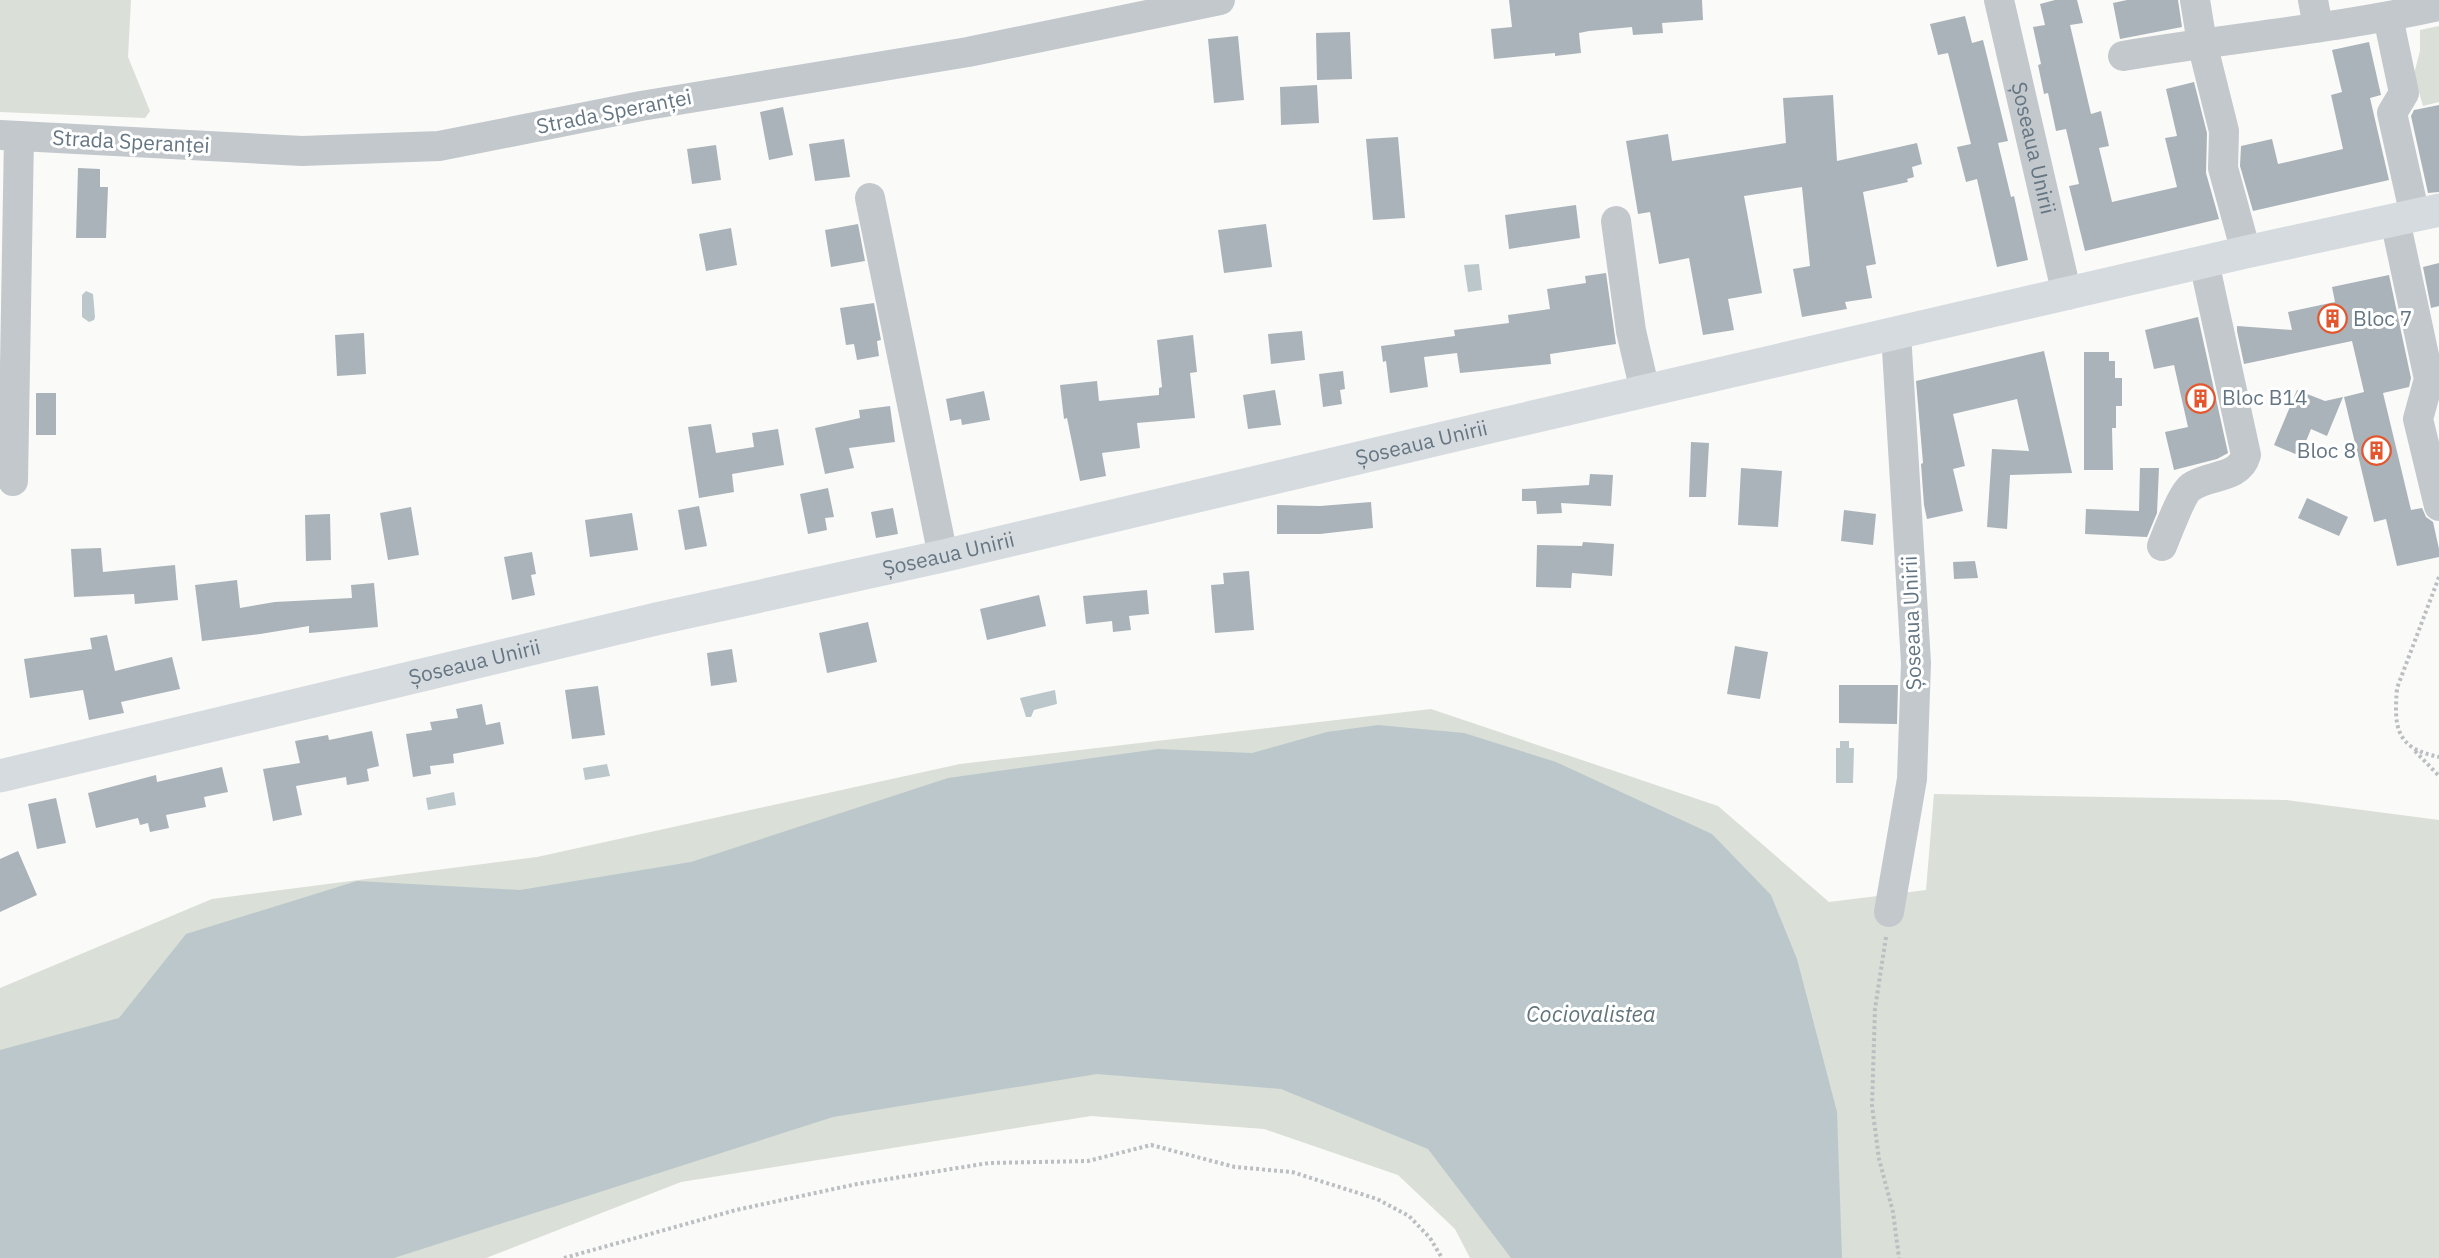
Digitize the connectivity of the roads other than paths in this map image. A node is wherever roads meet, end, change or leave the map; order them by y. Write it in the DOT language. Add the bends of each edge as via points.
graph roads {
  1 [pos="1220,0"];
  2 [pos="1999,0"];
  3 [pos="2195,0"];
  4 [pos="2439,6"];
  5 [pos="2315,13"];
  6 [pos="2388,17"];
  7 [pos="2202,42"];
  8 [pos="2123,56"];
  9 [pos="9,136"];
  10 [pos="870,198"];
  11 [pos="2416,215"];
  12 [pos="1616,221"];
  13 [pos="2246,252"];
  14 [pos="2204,262"];
  15 [pos="2067,295"];
  16 [pos="1896,333"];
  17 [pos="1645,391"];
  18 [pos="13,481"];
  19 [pos="2439,506"];
  20 [pos="2162,546"];
  21 [pos="943,556"];
  22 [pos="0,776"];
  23 [pos="1889,912"];
  1 -- 9 [label="street, Strada Speranței" via="968,52 641,106 439,146 302,151"];
  2 -- 15 [label="street, Șoseaua Unirii"];
  3 -- 7 [label="street"];
  4 -- 6 [label="street"];
  5 -- 6 [label="street"];
  5 -- 7 [label="street"];
  6 -- 11 [label="street" via="2404,93 2391,113"];
  7 -- 8 [label="street"];
  7 -- 13 [label="street" via="2224,131 2223,168"];
  9 -- 18 [label="street"];
  10 -- 21 [label="street"];
  11 -- 13 [label="main road, Șoseaua Unirii"];
  11 -- 19 [label="street" via="2429,379 2418,419"];
  12 -- 17 [label="street" via="1631,331"];
  13 -- 14 [label="main road, Șoseaua Unirii"];
  14 -- 15 [label="main road, Șoseaua Unirii"];
  14 -- 20 [label="street" via="2246,455 2234,471 2191,486"];
  15 -- 16 [label="main road, Șoseaua Unirii"];
  16 -- 17 [label="main road, Șoseaua Unirii"];
  16 -- 23 [label="street, Șoseaua Unirii" via="1916,663 1912,779"];
  17 -- 21 [label="main road, Șoseaua Unirii"];
  21 -- 22 [label="main road, Șoseaua Unirii" via="656,619"];
}
